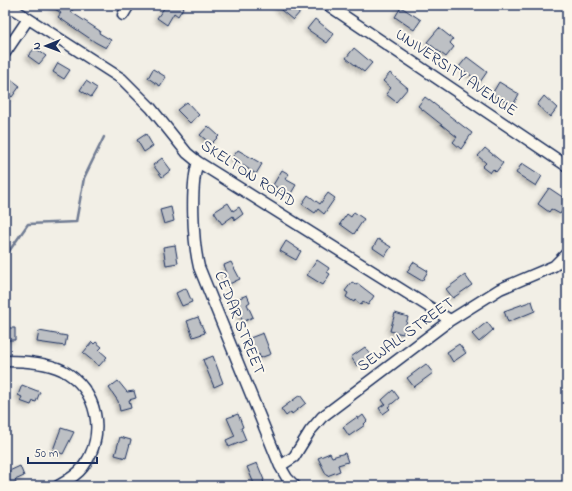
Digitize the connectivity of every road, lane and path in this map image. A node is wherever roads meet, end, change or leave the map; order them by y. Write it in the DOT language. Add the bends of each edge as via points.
graph roads {
  1 [pos="7,5"];
  2 [pos="129,5"];
  3 [pos="328,5"];
  4 [pos="123,15"];
  5 [pos="28,19"];
  6 [pos="5,53"];
  7 [pos="198,162"];
  8 [pos="567,166"];
  9 [pos="567,253"];
  10 [pos="449,320"];
  11 [pos="5,361"];
  12 [pos="280,466"];
  13 [pos="58,486"];
  14 [pos="295,486"];
  1 -- 5 [label="street, SKELTON ROAD"];
  2 -- 4 [label="street"];
  3 -- 8 [label="street, UNIVERSITY AVENUE"];
  5 -- 6 [label="street"];
  5 -- 7 [label="street, SKELTON ROAD" via="122,79 151,108 187,153"];
  7 -- 10 [label="street, SKELTON ROAD"];
  7 -- 12 [label="street, CEDAR STREET" via="193,181 199,267"];
  9 -- 10 [label="street, SEWALL STREET" via="554,266 500,289"];
  10 -- 12 [label="street, SEWALL STREET" via="322,417 294,457"];
  11 -- 13 [label="street" via="31,362 60,369 79,383 92,403 97,428 92,452 80,471"];
  12 -- 14 [label="street, CEDAR STREET"];
}
